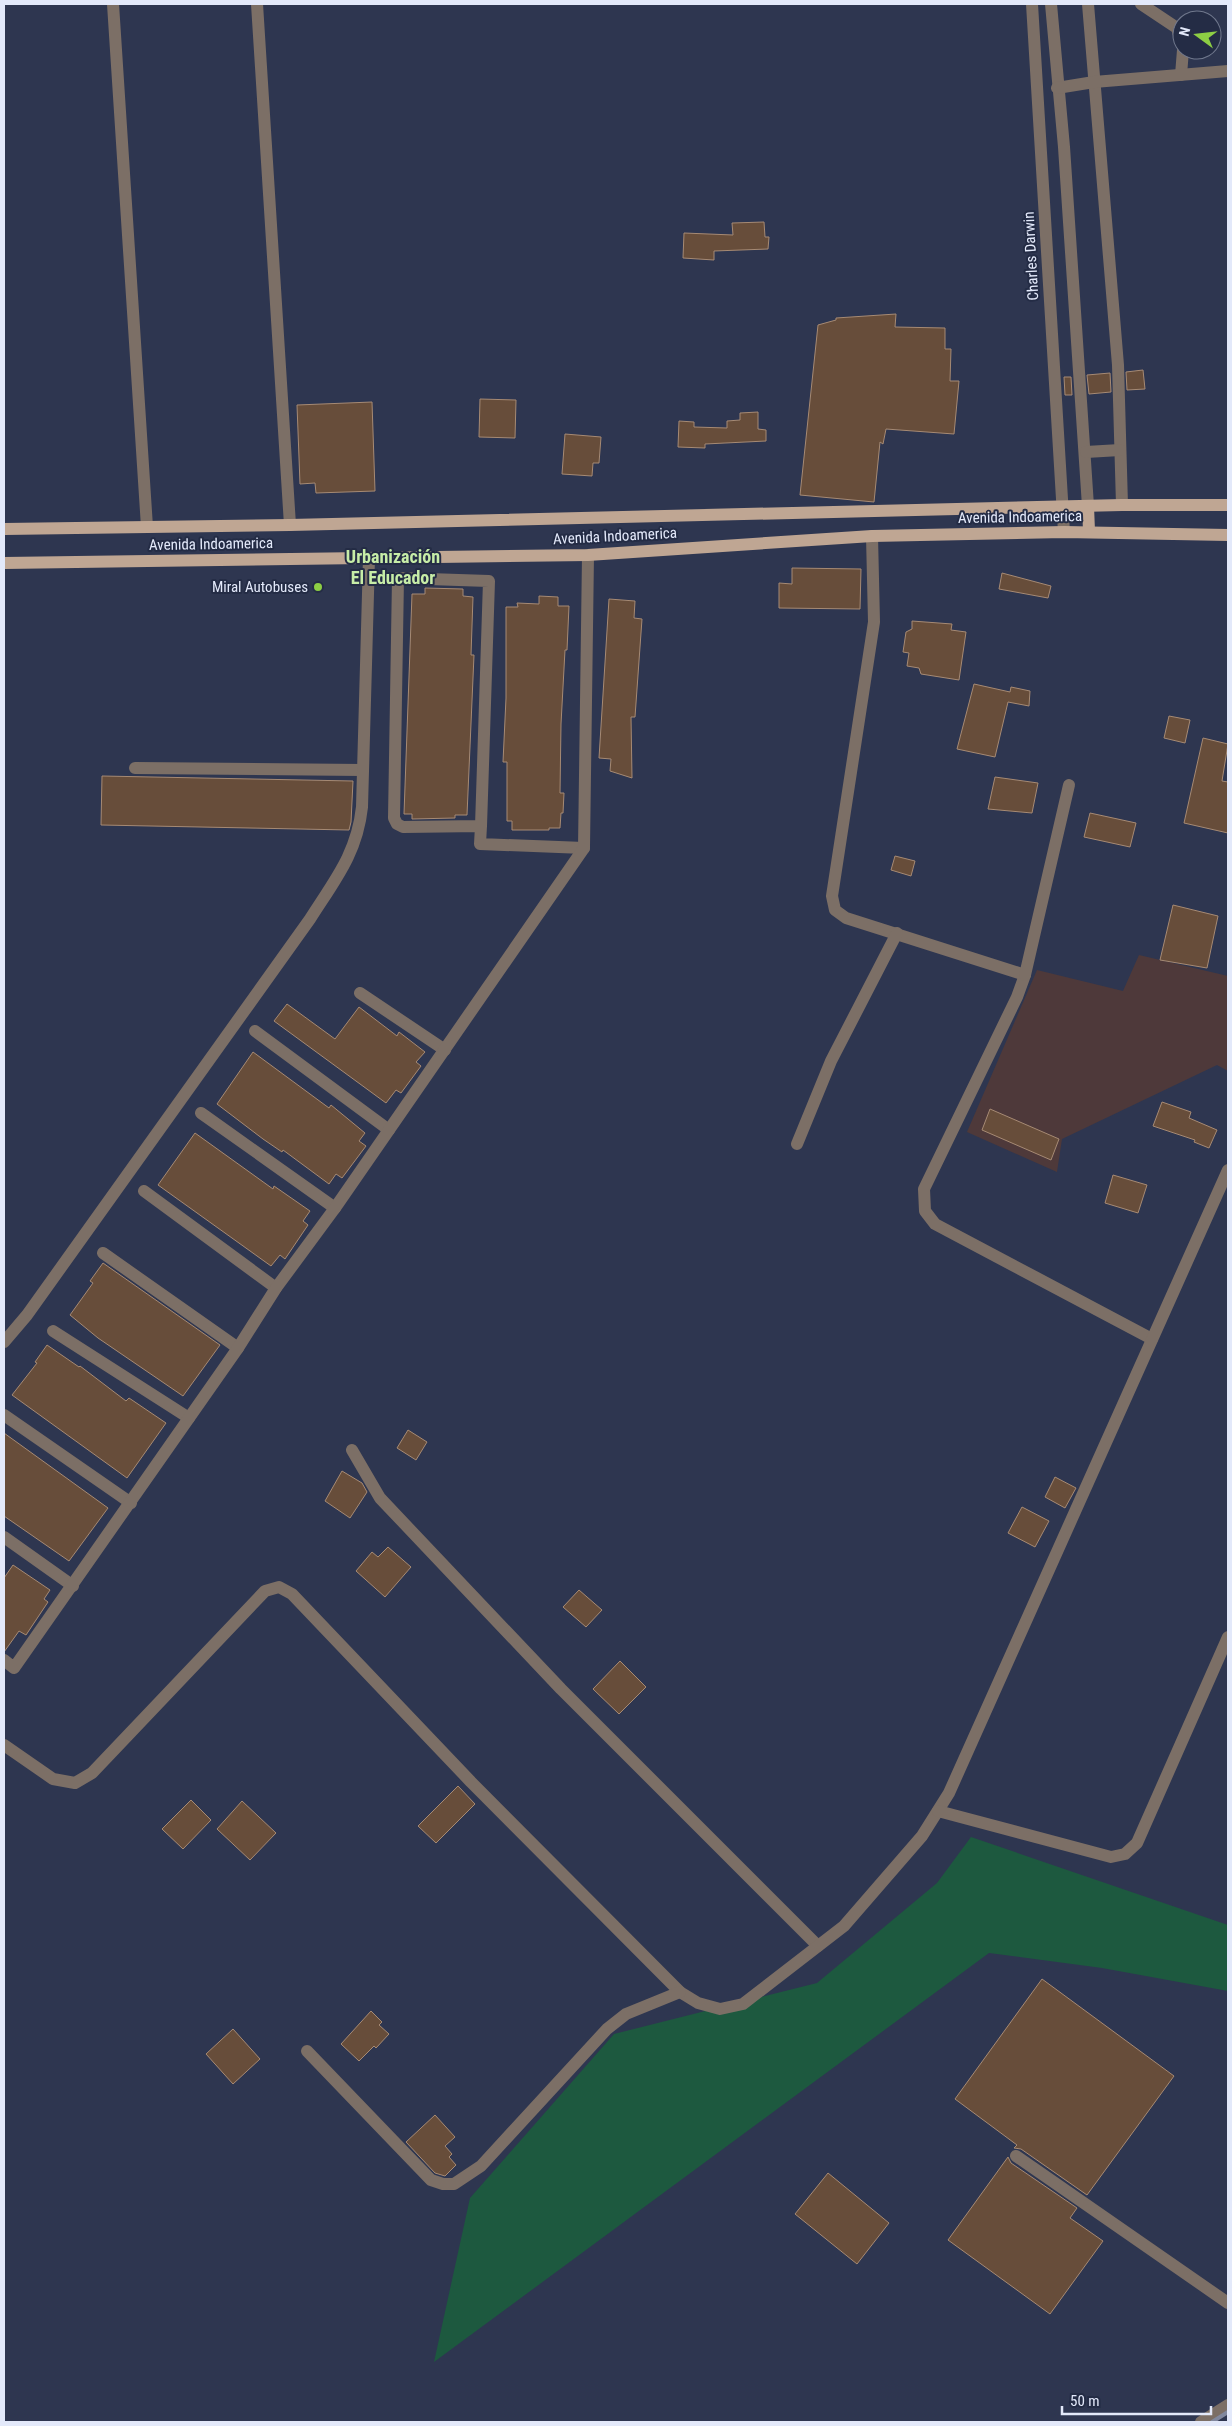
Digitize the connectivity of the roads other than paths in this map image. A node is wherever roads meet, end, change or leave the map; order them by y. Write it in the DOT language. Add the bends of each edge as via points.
graph roads {
  1 [pos="114,4"];
  2 [pos="257,4"];
  3 [pos="1032,4"];
  4 [pos="1051,4"];
  5 [pos="1088,4"];
  6 [pos="1142,4"];
  7 [pos="1172,25"];
  8 [pos="1182,60"];
  9 [pos="1228,71"];
  10 [pos="1181,75"];
  11 [pos="1094,82"];
  12 [pos="1057,88"];
  13 [pos="1120,450"];
  14 [pos="1086,452"];
  15 [pos="1122,505"];
  16 [pos="1228,505"];
  17 [pos="1088,506"];
  18 [pos="1064,507"];
  19 [pos="290,525"];
  20 [pos="147,527"];
  21 [pos="4,529"];
  22 [pos="1064,532"];
  23 [pos="1089,532"];
  24 [pos="1228,535"];
  25 [pos="872,536"];
  26 [pos="588,555"];
  27 [pos="369,558"];
  28 [pos="4,563"];
  29 [pos="135,768"];
  30 [pos="363,770"];
  31 [pos="1069,785"];
  32 [pos="481,826"];
  33 [pos="584,848"];
  34 [pos="897,933"];
  35 [pos="1026,975"];
  36 [pos="360,993"];
  37 [pos="255,1031"];
  38 [pos="445,1050"];
  39 [pos="201,1114"];
  40 [pos="389,1130"];
  41 [pos="797,1144"];
  42 [pos="1228,1170"];
  43 [pos="144,1191"];
  44 [pos="335,1208"];
  45 [pos="104,1253"];
  46 [pos="276,1288"];
  47 [pos="53,1331"];
  48 [pos="1152,1339"];
  49 [pos="4,1342"];
  50 [pos="238,1348"];
  51 [pos="4,1415"];
  52 [pos="189,1418"];
  53 [pos="352,1450"];
  54 [pos="131,1503"];
  55 [pos="4,1537"];
  56 [pos="73,1586"];
  57 [pos="1228,1637"];
  58 [pos="4,1660"];
  59 [pos="4,1745"];
  60 [pos="938,1811"];
  61 [pos="818,1946"];
  62 [pos="680,1992"];
  63 [pos="307,2051"];
  64 [pos="1016,2156"];
  65 [pos="1228,2303"];
  66 [pos="1228,2406"];
  67 [pos="1201,2422"];
  1 -- 20 [label="street"];
  2 -- 19 [label="street"];
  3 -- 18 [label="street, Charles Darwin"];
  4 -- 12 [label="street"];
  5 -- 11 [label="street"];
  6 -- 7 [label="street"];
  8 -- 10 [label="street"];
  9 -- 10 [label="street"];
  10 -- 11 [label="street"];
  11 -- 12 [label="street"];
  11 -- 13 [label="street" via="1118,365"];
  12 -- 14 [label="street"];
  13 -- 14 [label="street"];
  13 -- 15 [label="street"];
  14 -- 17 [label="street"];
  15 -- 16 [label="main road, Avenida Indoamerica"];
  15 -- 17 [label="main road, Avenida Indoamerica"];
  17 -- 18 [label="main road, Avenida Indoamerica"];
  17 -- 23 [label="main road"];
  18 -- 19 [label="main road, Avenida Indoamerica"];
  18 -- 22 [label="street, Charles Darwin"];
  19 -- 20 [label="main road, Avenida Indoamerica"];
  20 -- 21 [label="main road, Avenida Indoamerica"];
  22 -- 23 [label="main road, Avenida Indoamerica"];
  22 -- 25 [label="main road, Avenida Indoamerica"];
  23 -- 24 [label="main road, Avenida Indoamerica"];
  25 -- 26 [label="main road, Avenida Indoamerica"];
  25 -- 34 [label="street" via="874,622 832,896 835,910 846,918"];
  26 -- 27 [label="main road, Avenida Indoamerica"];
  26 -- 33 [label="street"];
  27 -- 28 [label="main road, Avenida Indoamerica"];
  27 -- 30 [label="street"];
  29 -- 30 [label="street"];
  30 -- 49 [label="street" via="360,821 351,855 310,919 27,1315"];
  31 -- 35 [label="street"];
  32 -- 32 [label="street" via="489,582 398,578 394,818 403,828"];
  32 -- 33 [label="street" via="480,844"];
  33 -- 38 [label="street"];
  34 -- 35 [label="street"];
  34 -- 41 [label="street" via="831,1061"];
  35 -- 48 [label="street" via="924,1189 925,1210 934,1224"];
  36 -- 38 [label="street"];
  37 -- 40 [label="street"];
  38 -- 40 [label="street"];
  39 -- 44 [label="street"];
  40 -- 44 [label="street"];
  42 -- 48 [label="street"];
  43 -- 46 [label="street"];
  44 -- 46 [label="street"];
  45 -- 50 [label="street"];
  46 -- 50 [label="street"];
  47 -- 52 [label="street"];
  48 -- 60 [label="street" via="949,1793"];
  50 -- 52 [label="street"];
  51 -- 54 [label="street"];
  52 -- 54 [label="street"];
  53 -- 61 [label="street" via="380,1498 561,1689"];
  54 -- 56 [label="street"];
  55 -- 56 [label="street"];
  56 -- 58 [label="street" via="14,1668"];
  57 -- 60 [label="street" via="1137,1842 1125,1854 1111,1858"];
  59 -- 62 [label="street" via="53,1779 75,1783 92,1773 265,1591 279,1587 292,1594 471,1782"];
  60 -- 61 [label="street" via="922,1836 844,1926"];
  61 -- 62 [label="street" via="743,2004 720,2009 698,2003"];
  62 -- 63 [label="street" via="626,2014 607,2029 481,2166 454,2184 431,2180"];
  64 -- 65 [label="street"];
  66 -- 67 [label="street"];
}
